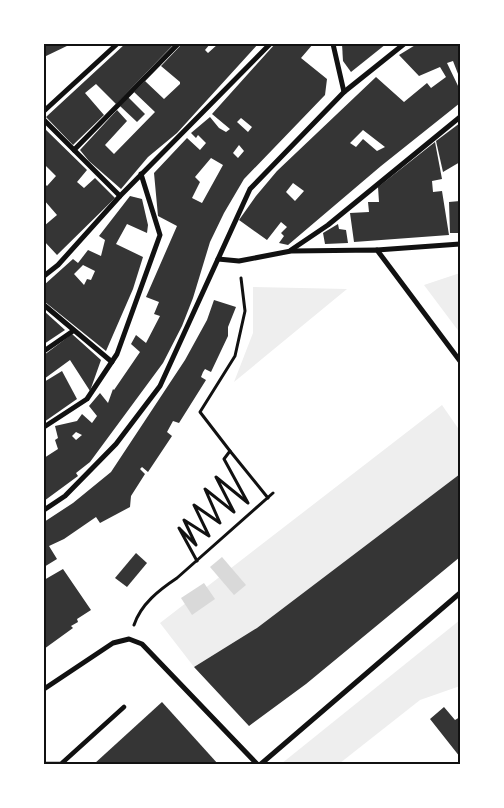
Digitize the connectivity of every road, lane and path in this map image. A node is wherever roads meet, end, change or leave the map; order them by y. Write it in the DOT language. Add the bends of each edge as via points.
graph roads {
  1 [pos="117,44"];
  2 [pos="178,44"];
  3 [pos="270,44"];
  4 [pos="333,44"];
  5 [pos="404,44"];
  6 [pos="344,92"];
  7 [pos="44,111"];
  8 [pos="460,116"];
  9 [pos="44,120"];
  10 [pos="74,150"];
  11 [pos="141,174"];
  12 [pos="120,196"];
  13 [pos="460,244"];
  14 [pos="291,250"];
  15 [pos="377,250"];
  16 [pos="218,259"];
  17 [pos="239,261"];
  18 [pos="44,276"];
  19 [pos="44,305"];
  20 [pos="73,331"];
  21 [pos="44,351"];
  22 [pos="460,361"];
  23 [pos="112,362"];
  24 [pos="44,427"];
  25 [pos="230,451"];
  26 [pos="273,494"];
  27 [pos="268,498"];
  28 [pos="44,510"];
  29 [pos="197,561"];
  30 [pos="460,593"];
  31 [pos="129,640"];
  32 [pos="44,689"];
  33 [pos="124,707"];
  34 [pos="44,764"];
  35 [pos="257,764"];
  36 [pos="261,764"];
  1 -- 7 [label="street"];
  2 -- 10 [label="street"];
  3 -- 11 [label="street"];
  4 -- 6 [label="street"];
  5 -- 6 [label="street"];
  6 -- 16 [label="street" via="250,189"];
  8 -- 14 [label="street" via="328,225"];
  9 -- 10 [label="street"];
  10 -- 12 [label="street"];
  11 -- 12 [label="street"];
  11 -- 23 [label="street" via="160,235"];
  12 -- 18 [label="street" via="58,265"];
  13 -- 15 [label="street"];
  14 -- 15 [label="street"];
  14 -- 17 [label="street"];
  15 -- 22 [label="street"];
  16 -- 17 [label="street"];
  16 -- 28 [label="street" via="160,386 116,444 66,496"];
  17 -- 25 [label="path" via="244,310 235,356 200,412"];
  19 -- 20 [label="street"];
  20 -- 21 [label="street"];
  20 -- 23 [label="street"];
  23 -- 24 [label="street" via="87,399"];
  25 -- 27 [label="path"];
  25 -- 29 [label="path" via="224,459 248,503 216,477 234,512 205,489 220,523 194,505 209,536 184,520 196,545 179,528"];
  26 -- 27 [label="path"];
  27 -- 29 [label="path"];
  29 -- 31 [label="path" via="161,589 138,613"];
  30 -- 36 [label="street"];
  31 -- 32 [label="street" via="113,643"];
  31 -- 35 [label="street" via="142,644"];
  33 -- 34 [label="street" via="61,764"];
}
